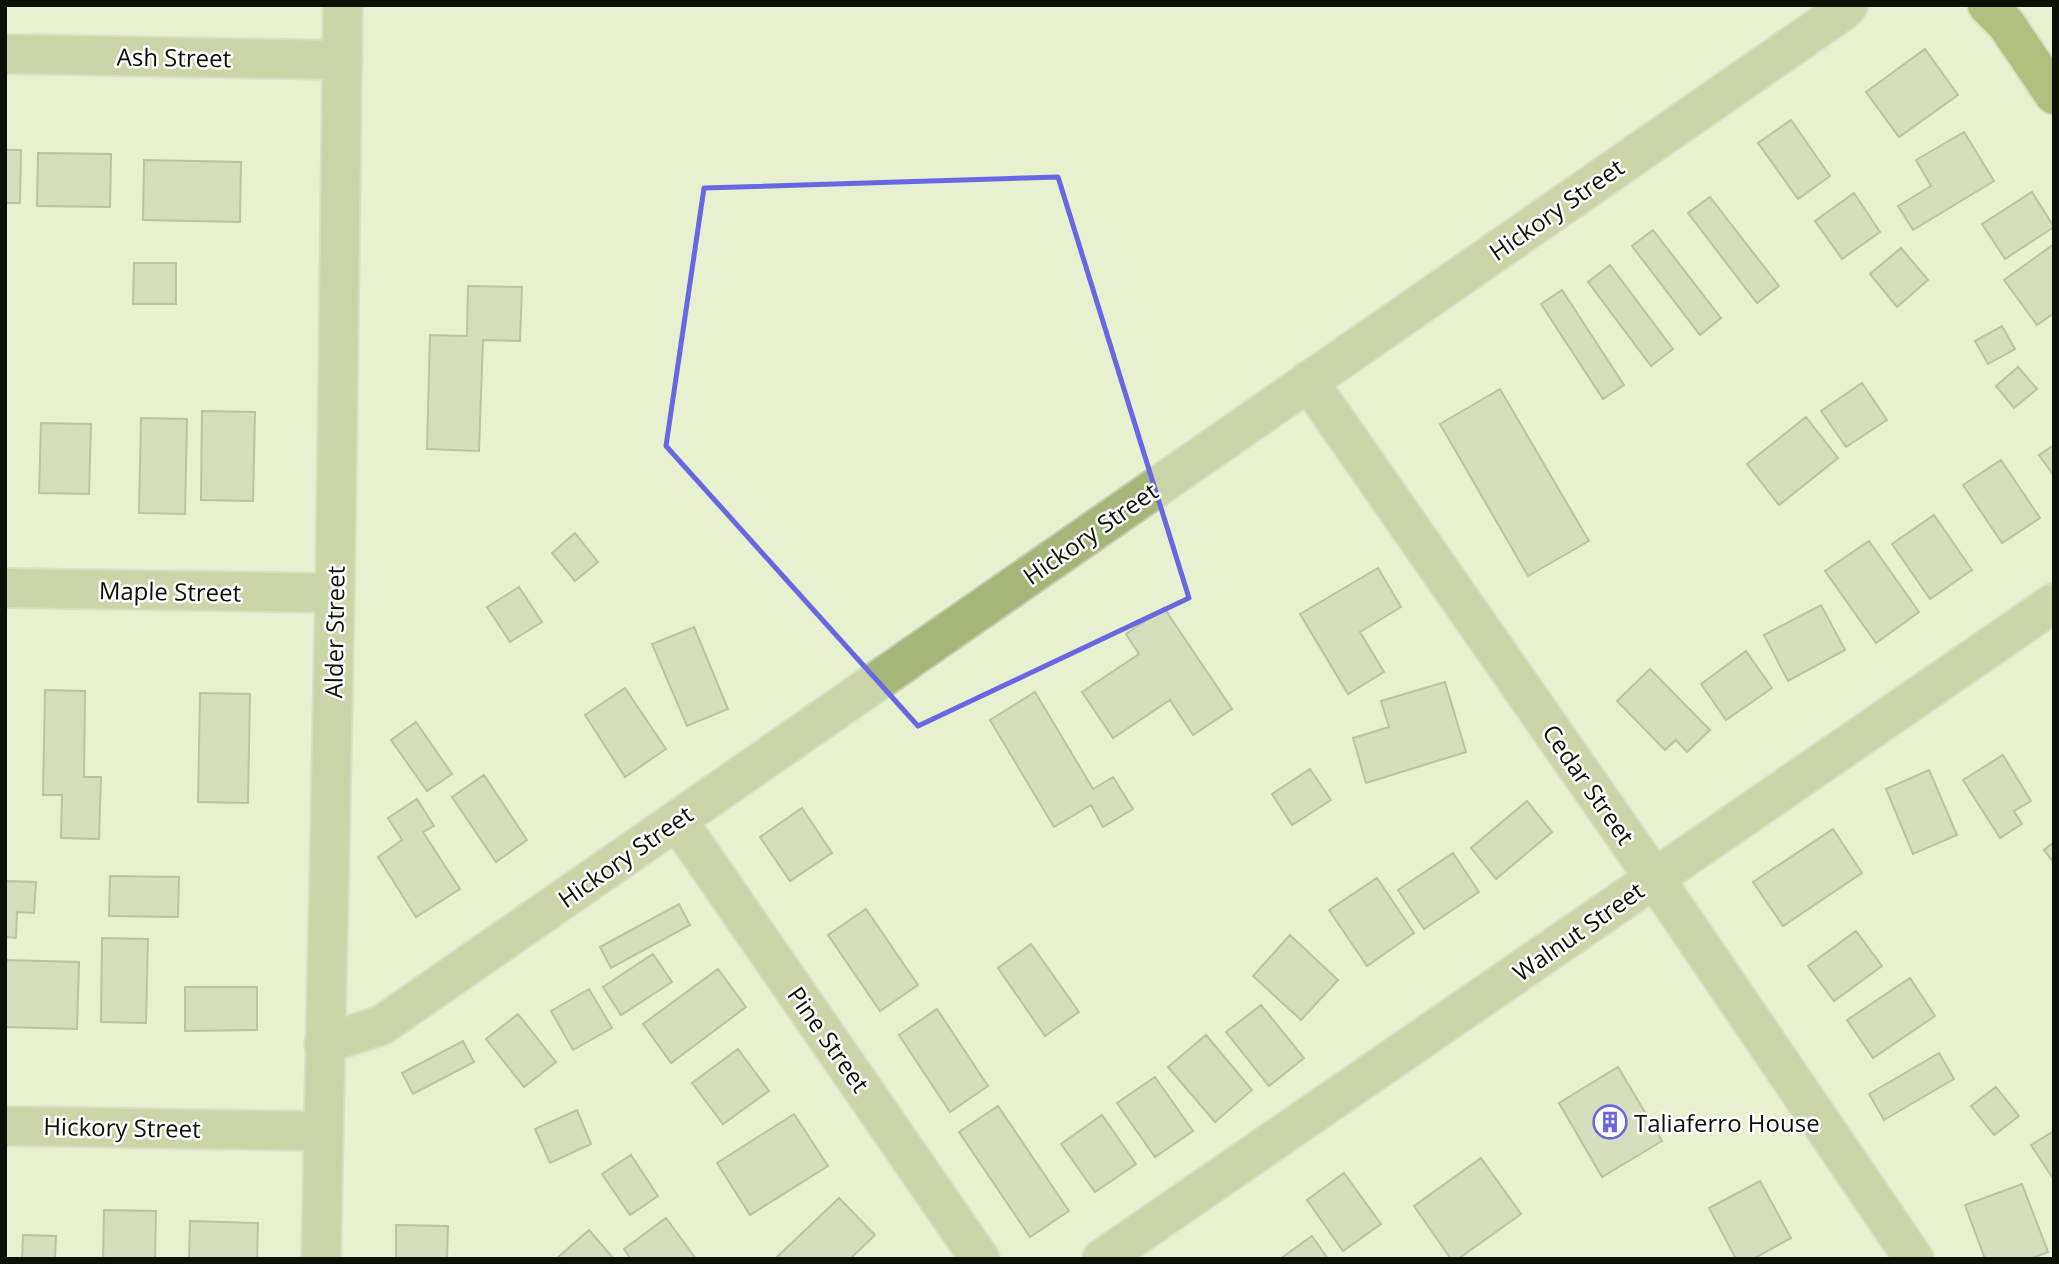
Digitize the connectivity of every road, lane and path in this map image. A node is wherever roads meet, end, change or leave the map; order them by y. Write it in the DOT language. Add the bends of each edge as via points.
graph roads {
  1 [pos="343,5"];
  2 [pos="1848,5"];
  3 [pos="1987,5"];
  4 [pos="5,54"];
  5 [pos="344,60"];
  6 [pos="2054,95"];
  7 [pos="1308,381"];
  8 [pos="5,589"];
  9 [pos="335,593"];
  10 [pos="2054,603"];
  11 [pos="677,820"];
  12 [pos="1655,878"];
  13 [pos="324,1044"];
  14 [pos="5,1125"];
  15 [pos="324,1131"];
  16 [pos="321,1259"];
  17 [pos="980,1259"];
  18 [pos="1102,1259"];
  19 [pos="1914,1259"];
  1 -- 5 [label="street, Alder Street"];
  2 -- 7 [label="street, Hickory Street"];
  3 -- 6 [label="main road" via="2006,24"];
  4 -- 5 [label="street, Ash Street"];
  5 -- 9 [label="street, Alder Street"];
  7 -- 11 [label="street, Hickory Street"];
  7 -- 12 [label="street, Cedar Street"];
  8 -- 9 [label="street, Maple Street"];
  9 -- 13 [label="street, Alder Street"];
  10 -- 12 [label="street, Walnut Street"];
  11 -- 13 [label="street, Hickory Street" via="382,1025"];
  11 -- 17 [label="street, Pine Street"];
  12 -- 18 [label="street, Walnut Street"];
  12 -- 19 [label="street, Cedar Street"];
  13 -- 15 [label="street, Alder Street"];
  14 -- 15 [label="street, Hickory Street"];
  15 -- 16 [label="street, Alder Street"];
}
